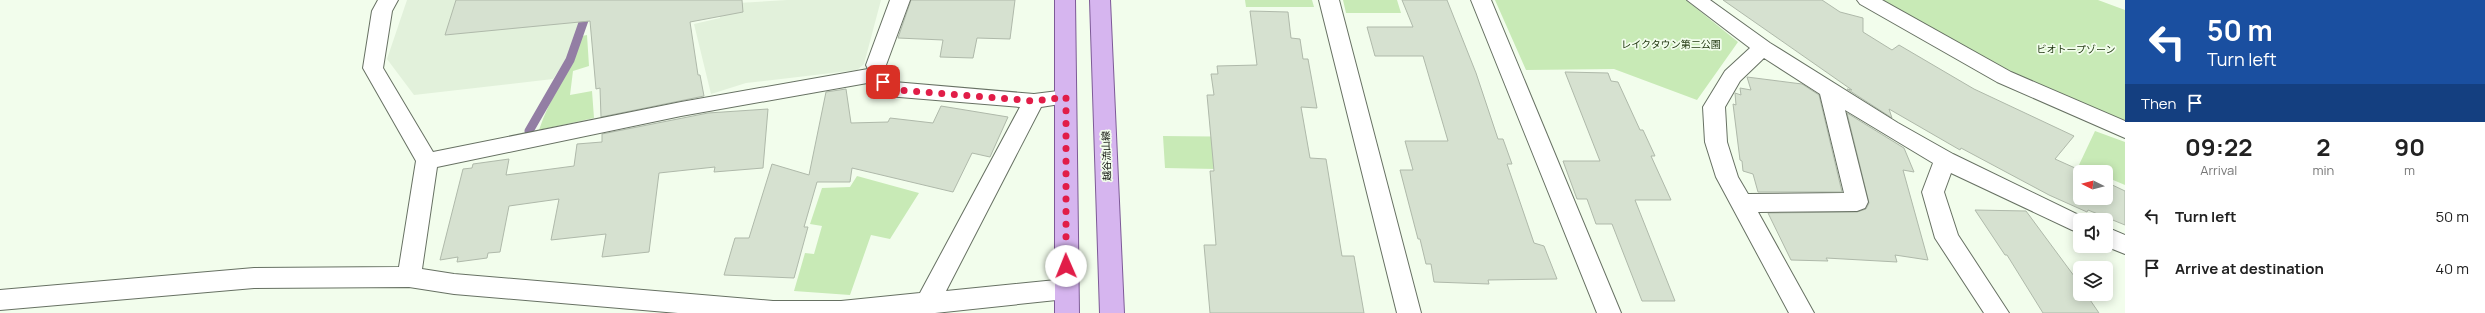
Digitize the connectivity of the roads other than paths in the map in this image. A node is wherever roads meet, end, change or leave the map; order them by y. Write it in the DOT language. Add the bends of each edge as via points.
graph roads {
  1 [pos="388,0"];
  2 [pos="900,0"];
  3 [pos="1065,0"];
  4 [pos="1100,0"];
  5 [pos="1329,0"];
  6 [pos="1481,0"];
  7 [pos="1697,0"];
  8 [pos="1867,0"];
  9 [pos="1763,48"];
  10 [pos="878,74"];
  11 [pos="1830,91"];
  12 [pos="1066,97"];
  13 [pos="1034,101"];
  14 [pos="2125,130"];
  15 [pos="1945,160"];
  16 [pos="427,161"];
  17 [pos="1742,203"];
  18 [pos="2073,221"];
  19 [pos="2113,239"];
  20 [pos="2125,245"];
  21 [pos="409,277"];
  22 [pos="1066,289"];
  23 [pos="0,300"];
  24 [pos="925,308"];
  25 [pos="1067,313"];
  26 [pos="1112,313"];
  27 [pos="1409,313"];
  28 [pos="1609,313"];
  29 [pos="1802,313"];
  30 [pos="1997,313"];
  1 -- 16 [label="street" via="382,10 373,68"];
  2 -- 10 [label="street" via="876,65"];
  3 -- 12 [label="main road"];
  4 -- 26 [label="main road, 越谷流山線"];
  5 -- 27 [label="street"];
  6 -- 28 [label="street"];
  7 -- 9 [label="street"];
  8 -- 14 [label="street" via="2004,77"];
  9 -- 11 [label="street"];
  9 -- 17 [label="street" via="1732,76 1714,107 1716,142 1728,177"];
  10 -- 13 [label="street" via="887,89"];
  10 -- 16 [label="street" via="681,109"];
  11 -- 15 [label="street"];
  11 -- 17 [label="street" via="1857,202"];
  12 -- 13 [label="street"];
  12 -- 22 [label="main road"];
  13 -- 24 [label="street"];
  15 -- 18 [label="street"];
  15 -- 30 [label="street" via="1933,192 1947,238"];
  16 -- 21 [label="street"];
  17 -- 29 [label="street"];
  19 -- 20 [label="street"];
  21 -- 23 [label="street" via="254,278"];
  21 -- 24 [label="street" via="454,284 614,295 773,311"];
  22 -- 24 [label="street"];
  22 -- 25 [label="main road"];
}
